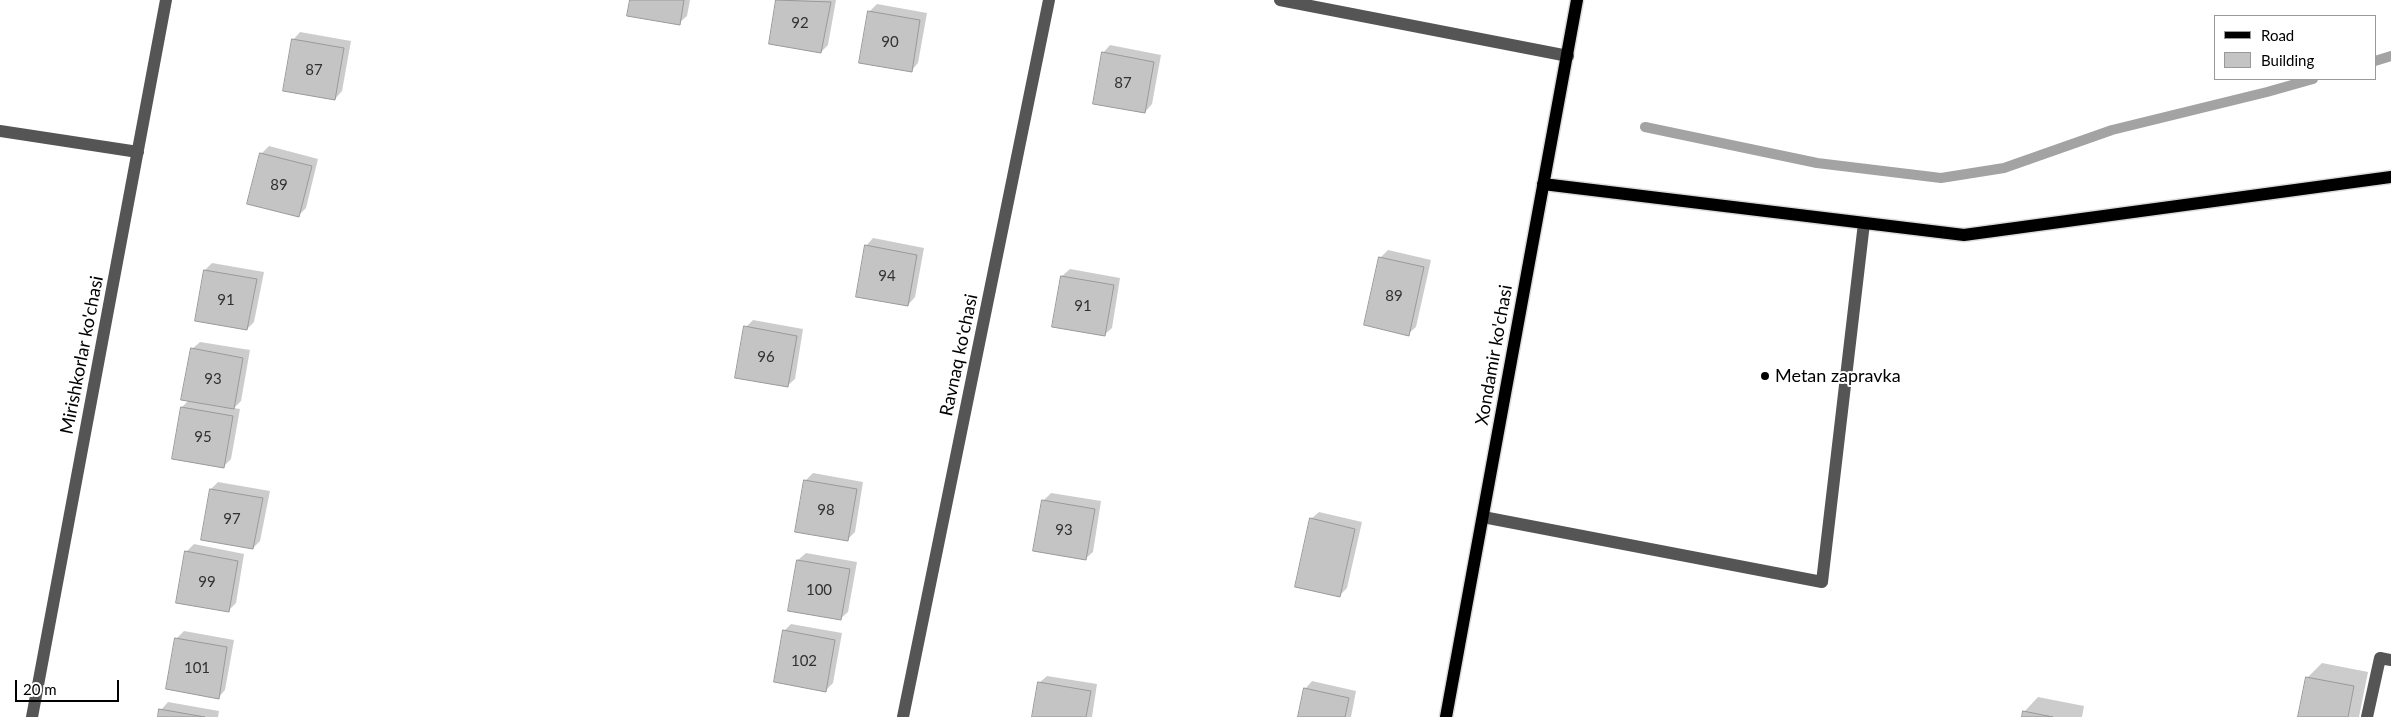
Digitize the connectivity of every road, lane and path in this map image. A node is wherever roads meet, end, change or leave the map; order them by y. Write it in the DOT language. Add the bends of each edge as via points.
graph roads {
  1 [pos="166,0"];
  2 [pos="1049,0"];
  3 [pos="1280,0"];
  4 [pos="1577,0"];
  5 [pos="1568,56"];
  6 [pos="0,131"];
  7 [pos="138,152"];
  8 [pos="2391,178"];
  9 [pos="1543,184"];
  10 [pos="1864,223"];
  11 [pos="1483,517"];
  12 [pos="2391,660"];
  13 [pos="32,717"];
  14 [pos="903,717"];
  15 [pos="1446,717"];
  16 [pos="2367,717"];
  1 -- 7 [label="street, Mirishkorlar ko'chasi"];
  2 -- 14 [label="street, Ravnaq ko'chasi"];
  3 -- 5 [label="street"];
  4 -- 5 [label="main road, Xondamir ko'chasi"];
  5 -- 9 [label="main road, Xondamir ko'chasi"];
  6 -- 7 [label="street"];
  7 -- 13 [label="street, Mirishkorlar ko'chasi"];
  8 -- 10 [label="main road" via="1964,234"];
  9 -- 10 [label="main road"];
  9 -- 11 [label="main road, Xondamir ko'chasi"];
  10 -- 11 [label="street" via="1822,582"];
  11 -- 15 [label="main road, Xondamir ko'chasi"];
  12 -- 16 [label="street" via="2380,658"];
}
